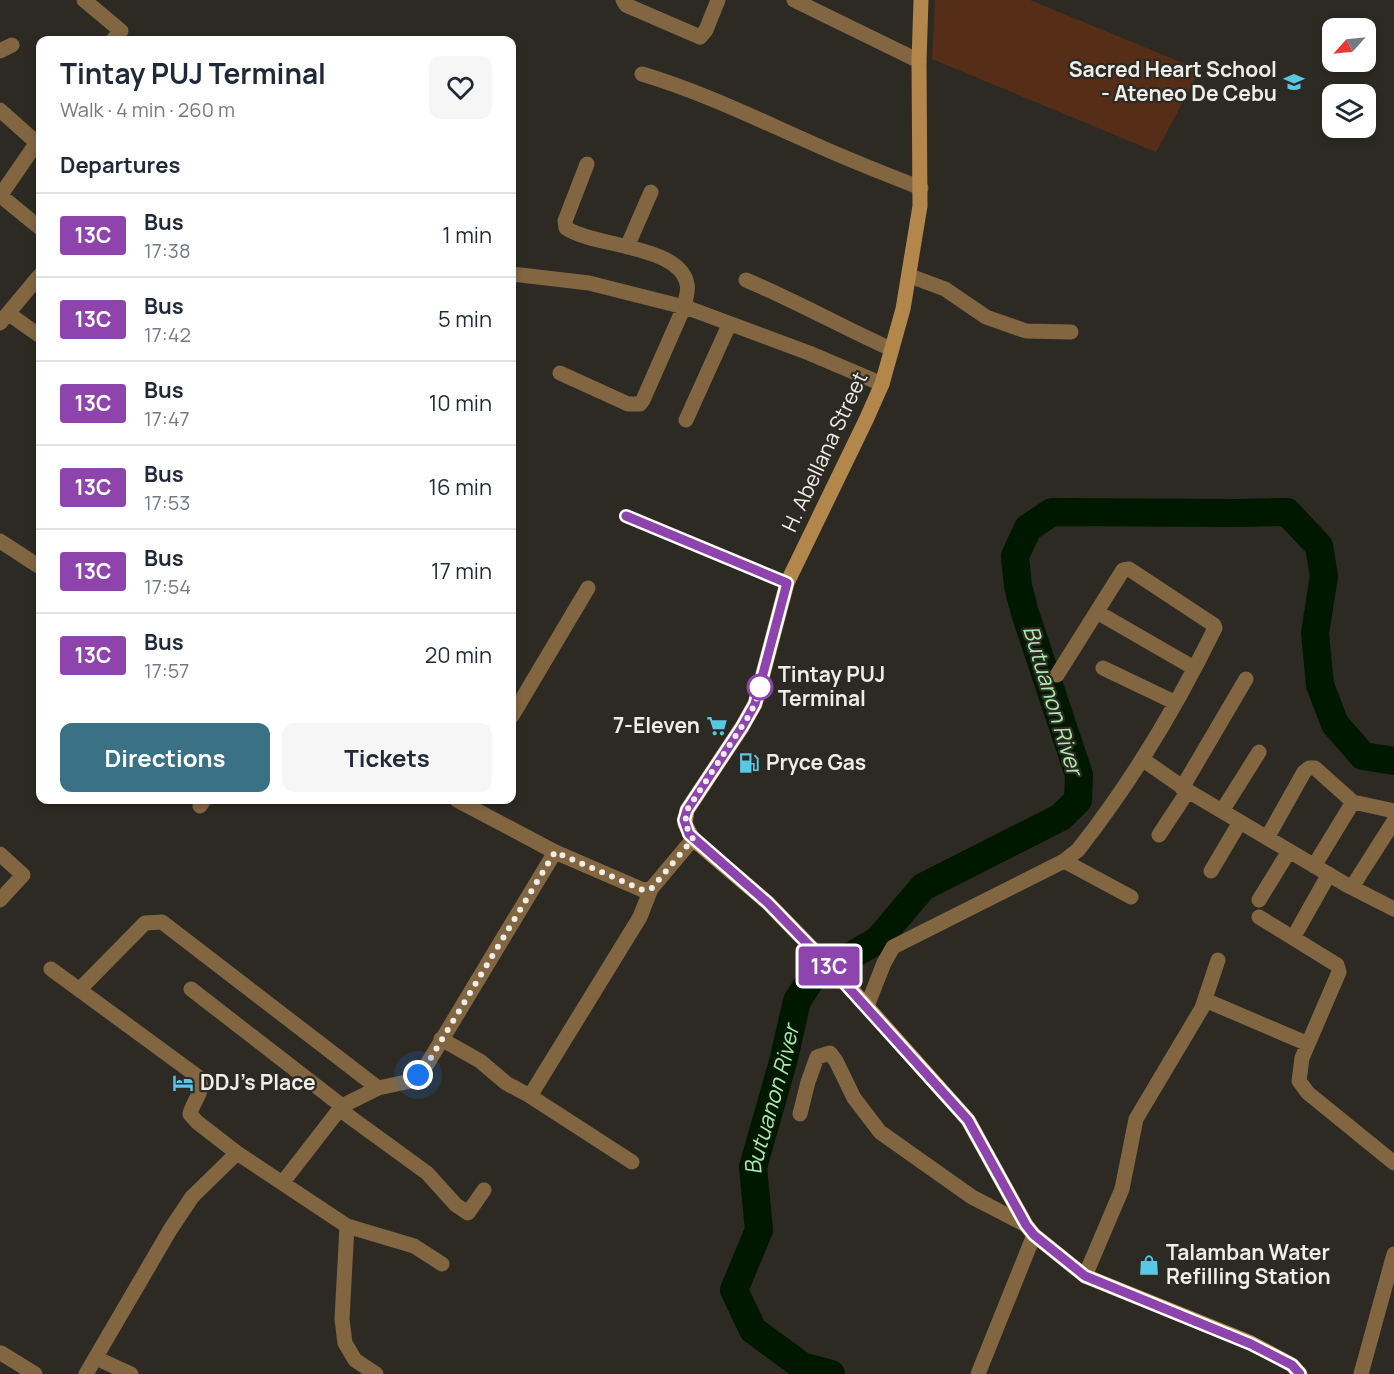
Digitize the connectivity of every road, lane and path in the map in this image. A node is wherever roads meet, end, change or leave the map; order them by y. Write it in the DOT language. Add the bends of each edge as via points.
graph roads {
  1 [pos="84,0"];
  2 [pos="623,0"];
  3 [pos="718,0"];
  4 [pos="794,0"];
  5 [pos="921,0"];
  6 [pos="117,36"];
  7 [pos="918,61"];
  8 [pos="642,74"];
  9 [pos="0,110"];
  10 [pos="36,138"];
  11 [pos="36,144"];
  12 [pos="587,164"];
  13 [pos="921,188"];
  14 [pos="651,192"];
  15 [pos="0,196"];
  16 [pos="36,225"];
  17 [pos="627,247"];
  18 [pos="516,274"];
  19 [pos="910,276"];
  20 [pos="36,280"];
  21 [pos="746,280"];
  22 [pos="684,307"];
  23 [pos="4,319"];
  24 [pos="729,324"];
  25 [pos="1071,332"];
  26 [pos="36,334"];
  27 [pos="891,350"];
  28 [pos="560,373"];
  29 [pos="882,384"];
  30 [pos="686,420"];
  31 [pos="0,541"];
  32 [pos="36,564"];
  33 [pos="588,588"];
  34 [pos="1097,612"];
  35 [pos="1103,668"];
  36 [pos="1194,668"];
  37 [pos="1057,675"];
  38 [pos="1246,679"];
  39 [pos="1174,702"];
  40 [pos="516,709"];
  41 [pos="1259,752"];
  42 [pos="1142,759"];
  43 [pos="1185,790"];
  44 [pos="1353,802"];
  45 [pos="466,804"];
  46 [pos="1394,810"];
  47 [pos="1222,811"];
  48 [pos="1394,821"];
  49 [pos="1240,822"];
  50 [pos="1159,835"];
  51 [pos="1267,838"];
  52 [pos="693,839"];
  53 [pos="1289,851"];
  54 [pos="555,852"];
  55 [pos="0,854"];
  56 [pos="1064,861"];
  57 [pos="1314,866"];
  58 [pos="1211,871"];
  59 [pos="1329,874"];
  60 [pos="1352,887"];
  61 [pos="651,889"];
  62 [pos="1131,897"];
  63 [pos="0,900"];
  64 [pos="1259,900"];
  65 [pos="1394,908"];
  66 [pos="1259,917"];
  67 [pos="1298,929"];
  68 [pos="1218,960"];
  69 [pos="51,969"];
  70 [pos="191,989"];
  71 [pos="79,990"];
  72 [pos="1205,1000"];
  73 [pos="867,1006"];
  74 [pos="441,1039"];
  75 [pos="1308,1044"];
  76 [pos="378,1088"];
  77 [pos="530,1096"];
  78 [pos="341,1108"];
  79 [pos="800,1114"];
  80 [pos="237,1153"];
  81 [pos="632,1162"];
  82 [pos="1394,1163"];
  83 [pos="283,1182"];
  84 [pos="484,1190"];
  85 [pos="348,1226"];
  86 [pos="1030,1230"];
  87 [pos="1394,1254"];
  88 [pos="442,1264"];
  89 [pos="1085,1276"];
  90 [pos="1388,1301"];
  91 [pos="1,1353"];
  92 [pos="96,1358"];
  93 [pos="35,1374"];
  94 [pos="86,1374"];
  95 [pos="131,1374"];
  96 [pos="376,1374"];
  97 [pos="978,1374"];
  98 [pos="1300,1374"];
  99 [pos="1361,1374"];
  1 -- 6 [label="street"];
  2 -- 3 [label="street" via="626,5 700,37"];
  4 -- 7 [label="street"];
  5 -- 7 [label="main road, H. Abellana Street"];
  7 -- 13 [label="main road, H. Abellana Street"];
  8 -- 13 [label="street" via="706,96"];
  9 -- 10 [label="street"];
  11 -- 15 [label="street"];
  12 -- 17 [label="street" via="565,221 566,228"];
  13 -- 19 [label="main road, H. Abellana Street"];
  14 -- 17 [label="street"];
  15 -- 16 [label="street"];
  17 -- 22 [label="street" via="677,266 687,285"];
  18 -- 22 [label="street" via="589,283"];
  19 -- 25 [label="street" via="945,289 986,317 1026,331"];
  19 -- 27 [label="main road, H. Abellana Street"];
  20 -- 23 [label="street"];
  21 -- 27 [label="street"];
  22 -- 24 [label="street"];
  22 -- 28 [label="street" via="640,404 628,404"];
  23 -- 26 [label="street"];
  24 -- 29 [label="street"];
  24 -- 30 [label="street"];
  27 -- 29 [label="main road, H. Abellana Street"];
  29 -- 52 [label="main road, H. Abellana Street" via="787,583 755,704 687,810 685,824"];
  31 -- 32 [label="street"];
  33 -- 40 [label="street"];
  34 -- 36 [label="street"];
  34 -- 36 [label="street" via="1121,572 1129,569 1214,625"];
  34 -- 37 [label="street"];
  35 -- 39 [label="street"];
  36 -- 39 [label="street"];
  38 -- 43 [label="street"];
  39 -- 42 [label="street"];
  41 -- 47 [label="street"];
  42 -- 43 [label="street"];
  42 -- 56 [label="street" via="1095,828"];
  43 -- 47 [label="street"];
  43 -- 50 [label="street"];
  44 -- 46 [label="street"];
  44 -- 51 [label="street" via="1314,768 1309,768"];
  44 -- 57 [label="street"];
  45 -- 54 [label="street"];
  47 -- 49 [label="street"];
  48 -- 60 [label="street"];
  49 -- 51 [label="street"];
  49 -- 58 [label="street"];
  51 -- 53 [label="street"];
  52 -- 61 [label="street"];
  52 -- 73 [label="main road" via="768,903"];
  53 -- 57 [label="street"];
  53 -- 64 [label="street"];
  54 -- 61 [label="street" via="643,890"];
  54 -- 74 [label="street"];
  55 -- 63 [label="street" via="23,875"];
  56 -- 62 [label="street"];
  56 -- 73 [label="street" via="893,947"];
  57 -- 59 [label="street"];
  59 -- 60 [label="street"];
  59 -- 67 [label="street"];
  60 -- 65 [label="street"];
  61 -- 77 [label="street" via="640,917"];
  66 -- 75 [label="street" via="1339,969"];
  68 -- 72 [label="street"];
  69 -- 71 [label="street"];
  70 -- 78 [label="street"];
  71 -- 76 [label="street" via="145,923 162,922"];
  71 -- 80 [label="street" via="197,1077 202,1089 190,1114"];
  72 -- 75 [label="street"];
  72 -- 89 [label="street" via="1136,1119 1122,1189"];
  73 -- 86 [label="main road" via="968,1120"];
  74 -- 76 [label="street" via="426,1066 411,1081"];
  74 -- 77 [label="street"];
  75 -- 82 [label="street" via="1299,1081 1308,1093"];
  76 -- 78 [label="street"];
  77 -- 81 [label="street"];
  78 -- 83 [label="street"];
  78 -- 84 [label="street" via="427,1173 468,1213"];
  79 -- 86 [label="street" via="817,1057 830,1053 854,1098 880,1132 972,1197"];
  80 -- 83 [label="street"];
  80 -- 92 [label="street" via="192,1197"];
  83 -- 85 [label="street"];
  85 -- 88 [label="street" via="414,1246"];
  85 -- 96 [label="street" via="342,1319 345,1343 355,1360"];
  86 -- 89 [label="main road"];
  86 -- 97 [label="street"];
  87 -- 90 [label="street"];
  89 -- 98 [label="main road" via="1251,1344 1292,1365"];
  90 -- 99 [label="street"];
  91 -- 93 [label="street"];
  92 -- 94 [label="street"];
  92 -- 95 [label="street"];
}
